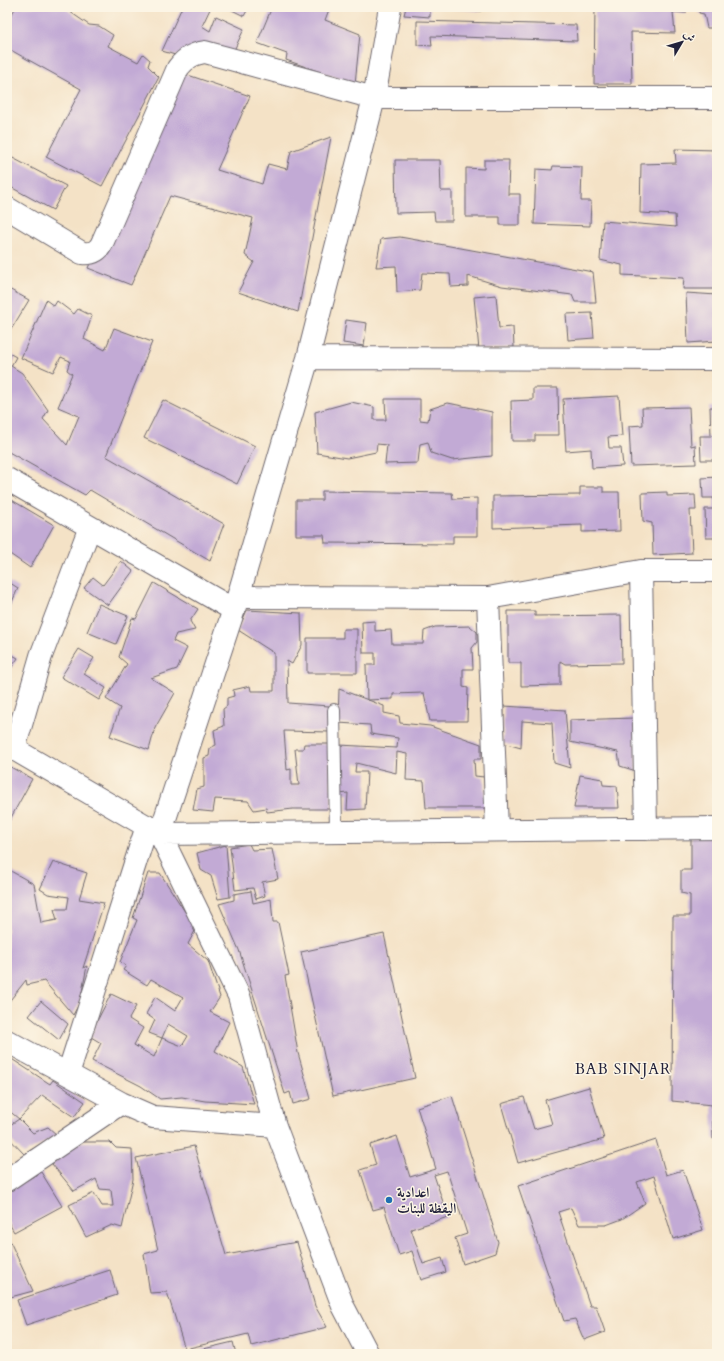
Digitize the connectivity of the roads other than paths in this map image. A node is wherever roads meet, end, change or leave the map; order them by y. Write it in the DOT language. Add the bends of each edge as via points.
graph roads {
  1 [pos="390,7"];
  2 [pos="374,98"];
  3 [pos="717,98"];
  4 [pos="7,208"];
  5 [pos="308,358"];
  6 [pos="717,359"];
  7 [pos="7,479"];
  8 [pos="90,527"];
  9 [pos="641,571"];
  10 [pos="717,571"];
  11 [pos="488,598"];
  12 [pos="236,603"];
  13 [pos="334,710"];
  14 [pos="10,747"];
  15 [pos="717,828"];
  16 [pos="646,829"];
  17 [pos="153,830"];
  18 [pos="497,830"];
  19 [pos="336,832"];
  20 [pos="7,1041"];
  21 [pos="68,1074"];
  22 [pos="121,1103"];
  23 [pos="275,1126"];
  24 [pos="7,1180"];
  25 [pos="368,1354"];
  1 -- 2 [label="street"];
  2 -- 3 [label="street"];
  2 -- 4 [label="street" via="215,54 194,54 184,60 178,68 100,248 95,252 82,253"];
  2 -- 5 [label="street"];
  5 -- 6 [label="street"];
  5 -- 12 [label="street"];
  7 -- 8 [label="street"];
  8 -- 12 [label="street"];
  8 -- 14 [label="street"];
  9 -- 10 [label="street"];
  9 -- 11 [label="street"];
  9 -- 16 [label="street"];
  11 -- 12 [label="street"];
  11 -- 18 [label="street"];
  12 -- 17 [label="street"];
  13 -- 19 [label="lane"];
  14 -- 17 [label="street"];
  15 -- 16 [label="street"];
  16 -- 18 [label="street"];
  17 -- 19 [label="street"];
  17 -- 21 [label="street"];
  17 -- 23 [label="street" via="239,996"];
  18 -- 19 [label="street"];
  20 -- 21 [label="street"];
  21 -- 22 [label="street"];
  22 -- 23 [label="street" via="153,1117"];
  22 -- 24 [label="street"];
  23 -- 25 [label="street" via="343,1306"];
}
